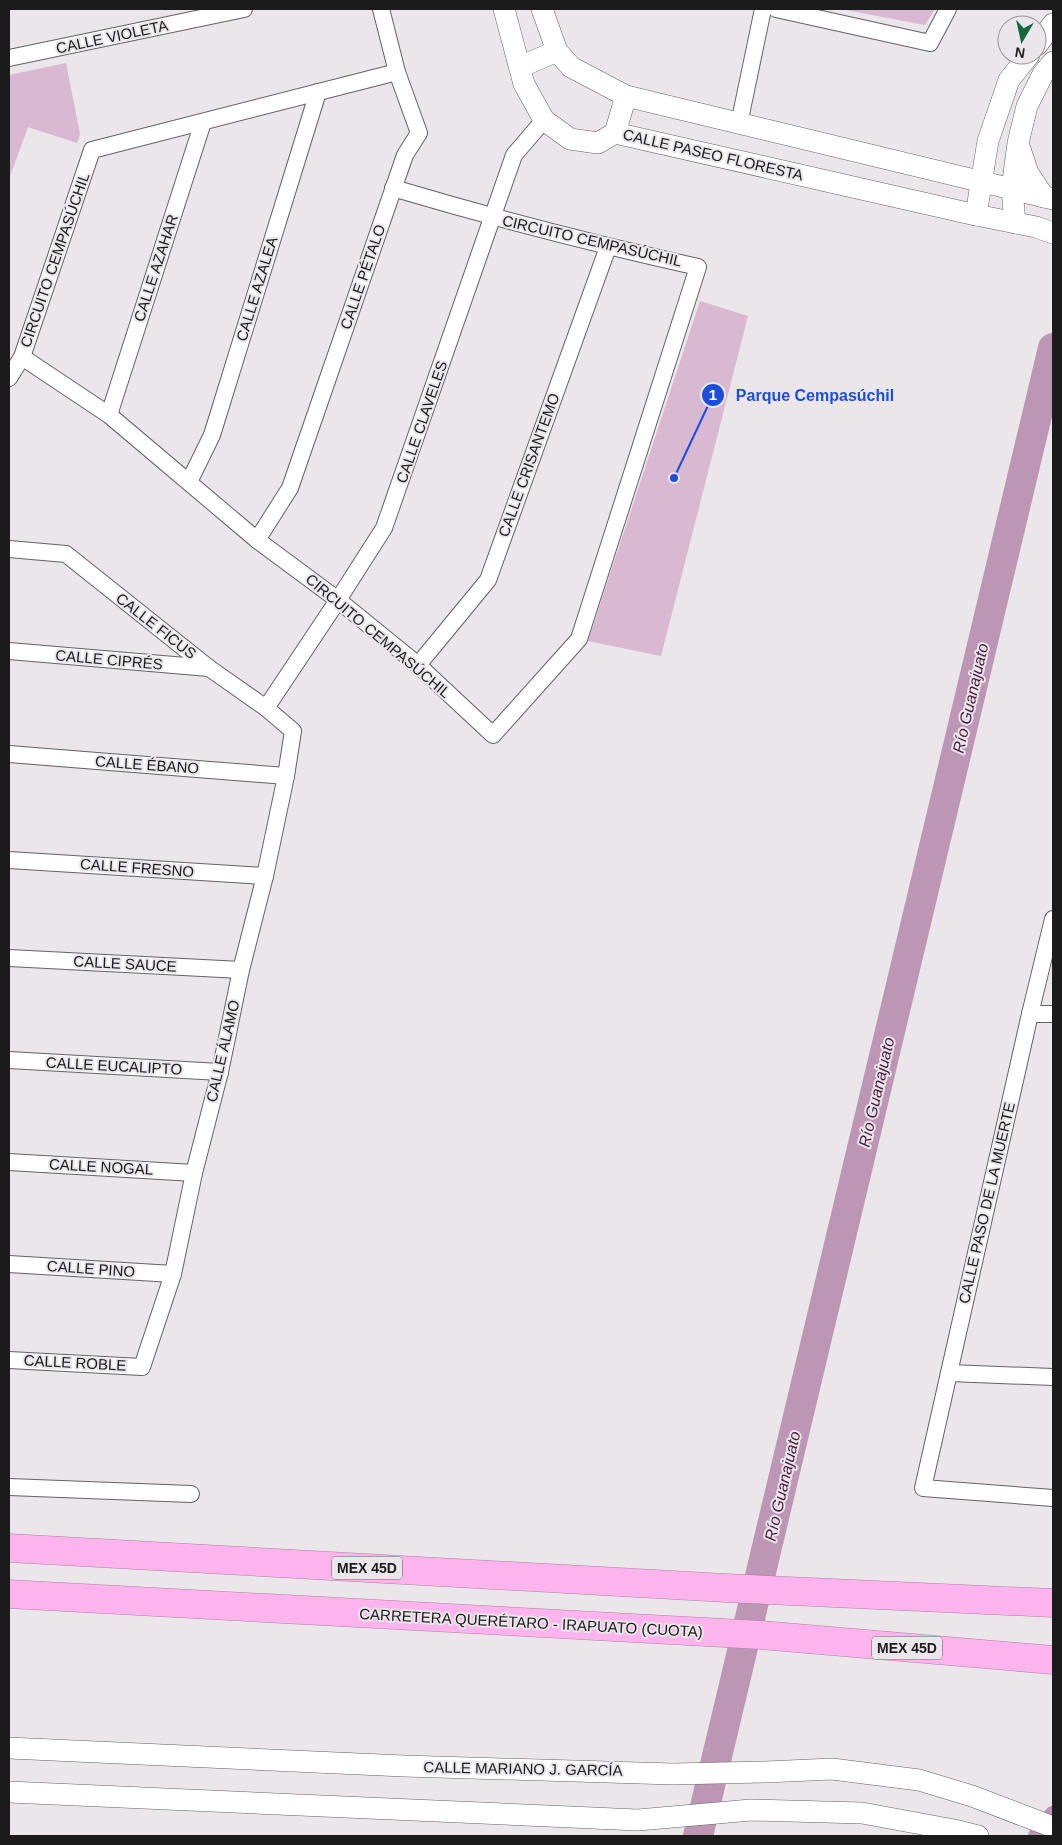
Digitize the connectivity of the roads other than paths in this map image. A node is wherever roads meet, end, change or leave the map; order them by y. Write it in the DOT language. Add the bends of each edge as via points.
graph roads {
  1 [pos="244,9"];
  2 [pos="380,9"];
  3 [pos="504,9"];
  4 [pos="542,9"];
  5 [pos="763,9"];
  6 [pos="776,9"];
  7 [pos="948,9"];
  8 [pos="557,51"];
  9 [pos="9,58"];
  10 [pos="1053,62"];
  11 [pos="1021,65"];
  12 [pos="520,67"];
  13 [pos="397,72"];
  14 [pos="318,92"];
  15 [pos="626,96"];
  16 [pos="544,120"];
  17 [pos="203,122"];
  18 [pos="739,124"];
  19 [pos="615,133"];
  20 [pos="1018,143"];
  21 [pos="981,182"];
  22 [pos="393,188"];
  23 [pos="1012,189"];
  24 [pos="1049,198"];
  25 [pos="976,215"];
  26 [pos="493,218"];
  27 [pos="1016,223"];
  28 [pos="1045,230"];
  29 [pos="608,247"];
  30 [pos="22,357"];
  31 [pos="9,378"];
  32 [pos="109,415"];
  33 [pos="189,482"];
  34 [pos="257,540"];
  35 [pos="9,549"];
  36 [pos="338,600"];
  37 [pos="9,651"];
  38 [pos="418,665"];
  39 [pos="209,668"];
  40 [pos="266,708"];
  41 [pos="293,731"];
  42 [pos="9,754"];
  43 [pos="286,776"];
  44 [pos="9,860"];
  45 [pos="265,876"];
  46 [pos="1053,919"];
  47 [pos="9,958"];
  48 [pos="241,970"];
  49 [pos="1030,1014"];
  50 [pos="1053,1014"];
  51 [pos="9,1060"];
  52 [pos="220,1072"];
  53 [pos="9,1162"];
  54 [pos="194,1173"];
  55 [pos="9,1264"];
  56 [pos="173,1274"];
  57 [pos="9,1360"];
  58 [pos="142,1367"];
  59 [pos="949,1373"];
  60 [pos="1053,1377"];
  61 [pos="9,1487"];
  62 [pos="191,1494"];
  63 [pos="1053,1498"];
  64 [pos="9,1548"];
  65 [pos="9,1594"];
  66 [pos="1053,1603"];
  67 [pos="1053,1660"];
  68 [pos="9,1748"];
  69 [pos="9,1792"];
  70 [pos="1053,1827"];
  71 [pos="978,1836"];
  1 -- 9 [label="street, CALLE VIOLETA"];
  2 -- 13 [label="street, CALLE PÉTALO"];
  3 -- 12 [label="street, CALLE PASEO FLORESTA"];
  4 -- 8 [label="street"];
  5 -- 18 [label="street"];
  6 -- 7 [label="street" via="930,43"];
  8 -- 12 [label="street"];
  8 -- 15 [label="street" via="571,67"];
  10 -- 20 [label="street" via="1043,74 1027,106"];
  11 -- 21 [label="street" via="1009,80 988,141"];
  12 -- 16 [label="street, CALLE PASEO FLORESTA" via="524,84"];
  13 -- 14 [label="street, CIRCUITO CEMPASÚCHIL"];
  13 -- 22 [label="street, CALLE PÉTALO" via="419,133 405,154"];
  14 -- 17 [label="street, CIRCUITO CEMPASÚCHIL"];
  14 -- 33 [label="street, CALLE AZALEA" via="212,435"];
  15 -- 18 [label="street"];
  15 -- 19 [label="street"];
  16 -- 19 [label="street, CALLE PASEO FLORESTA" via="570,139 598,143"];
  16 -- 26 [label="street, CALLE CLAVELES" via="514,155"];
  17 -- 30 [label="street, CIRCUITO CEMPASÚCHIL" via="92,150"];
  17 -- 32 [label="street, CALLE AZAHAR"];
  18 -- 21 [label="street"];
  19 -- 25 [label="street, CALLE PASEO FLORESTA"];
  20 -- 23 [label="street"];
  20 -- 24 [label="street" via="1028,173"];
  21 -- 23 [label="street"];
  21 -- 25 [label="street"];
  22 -- 26 [label="street, CIRCUITO CEMPASÚCHIL"];
  22 -- 34 [label="street, CALLE PÉTALO" via="290,488"];
  23 -- 24 [label="street"];
  23 -- 27 [label="street"];
  25 -- 27 [label="street, CALLE PASEO FLORESTA"];
  26 -- 29 [label="street, CIRCUITO CEMPASÚCHIL"];
  26 -- 36 [label="street, CALLE CLAVELES" via="384,528"];
  27 -- 28 [label="street, CALLE PASEO FLORESTA"];
  29 -- 38 [label="street, CALLE CRISANTEMO" via="488,580"];
  29 -- 38 [label="street, CIRCUITO CEMPASÚCHIL" via="698,267 579,639 492,735"];
  30 -- 31 [label="street"];
  30 -- 32 [label="street, CIRCUITO CEMPASÚCHIL"];
  32 -- 33 [label="street, CIRCUITO CEMPASÚCHIL"];
  33 -- 34 [label="street, CIRCUITO CEMPASÚCHIL"];
  34 -- 36 [label="street, CIRCUITO CEMPASÚCHIL"];
  35 -- 39 [label="street, CALLE FICUS" via="66,554"];
  36 -- 38 [label="street, CIRCUITO CEMPASÚCHIL"];
  36 -- 40 [label="street, CALLE CLAVELES"];
  37 -- 39 [label="street, CALLE CIPRÉS"];
  39 -- 40 [label="street, CALLE FICUS"];
  40 -- 41 [label="street, CALLE FICUS"];
  41 -- 43 [label="street, CALLE ÁLAMO"];
  42 -- 43 [label="street, CALLE ÉBANO"];
  43 -- 45 [label="street, CALLE ÁLAMO"];
  44 -- 45 [label="street, CALLE FRESNO"];
  45 -- 48 [label="street, CALLE ÁLAMO"];
  46 -- 49 [label="street, CALLE PASO DE LA MUERTE"];
  47 -- 48 [label="street, CALLE SAUCE"];
  48 -- 52 [label="street, CALLE ÁLAMO"];
  49 -- 50 [label="street"];
  49 -- 59 [label="street, CALLE PASO DE LA MUERTE"];
  51 -- 52 [label="street, CALLE EUCALIPTO"];
  52 -- 54 [label="street, CALLE ÁLAMO"];
  53 -- 54 [label="street, CALLE NOGAL"];
  54 -- 56 [label="street, CALLE ÁLAMO"];
  55 -- 56 [label="street, CALLE PINO"];
  56 -- 58 [label="street, CALLE ÁLAMO"];
  57 -- 58 [label="street, CALLE ROBLE"];
  59 -- 60 [label="street"];
  59 -- 63 [label="street, CALLE PASO DE LA MUERTE" via="923,1488"];
  61 -- 62 [label="street"];
  64 -- 66 [label="highway, MEX 45D"];
  65 -- 67 [label="highway, CARRETERA QUERÉTARO - IRAPUATO (CUOTA) / MEX 45D" via="718,1633"];
  68 -- 70 [label="street, CALLE MARIANO J. GARCÍA" via="404,1766 672,1774 832,1769 919,1780"];
  69 -- 71 [label="street" via="638,1820 751,1810 862,1813"];
}
